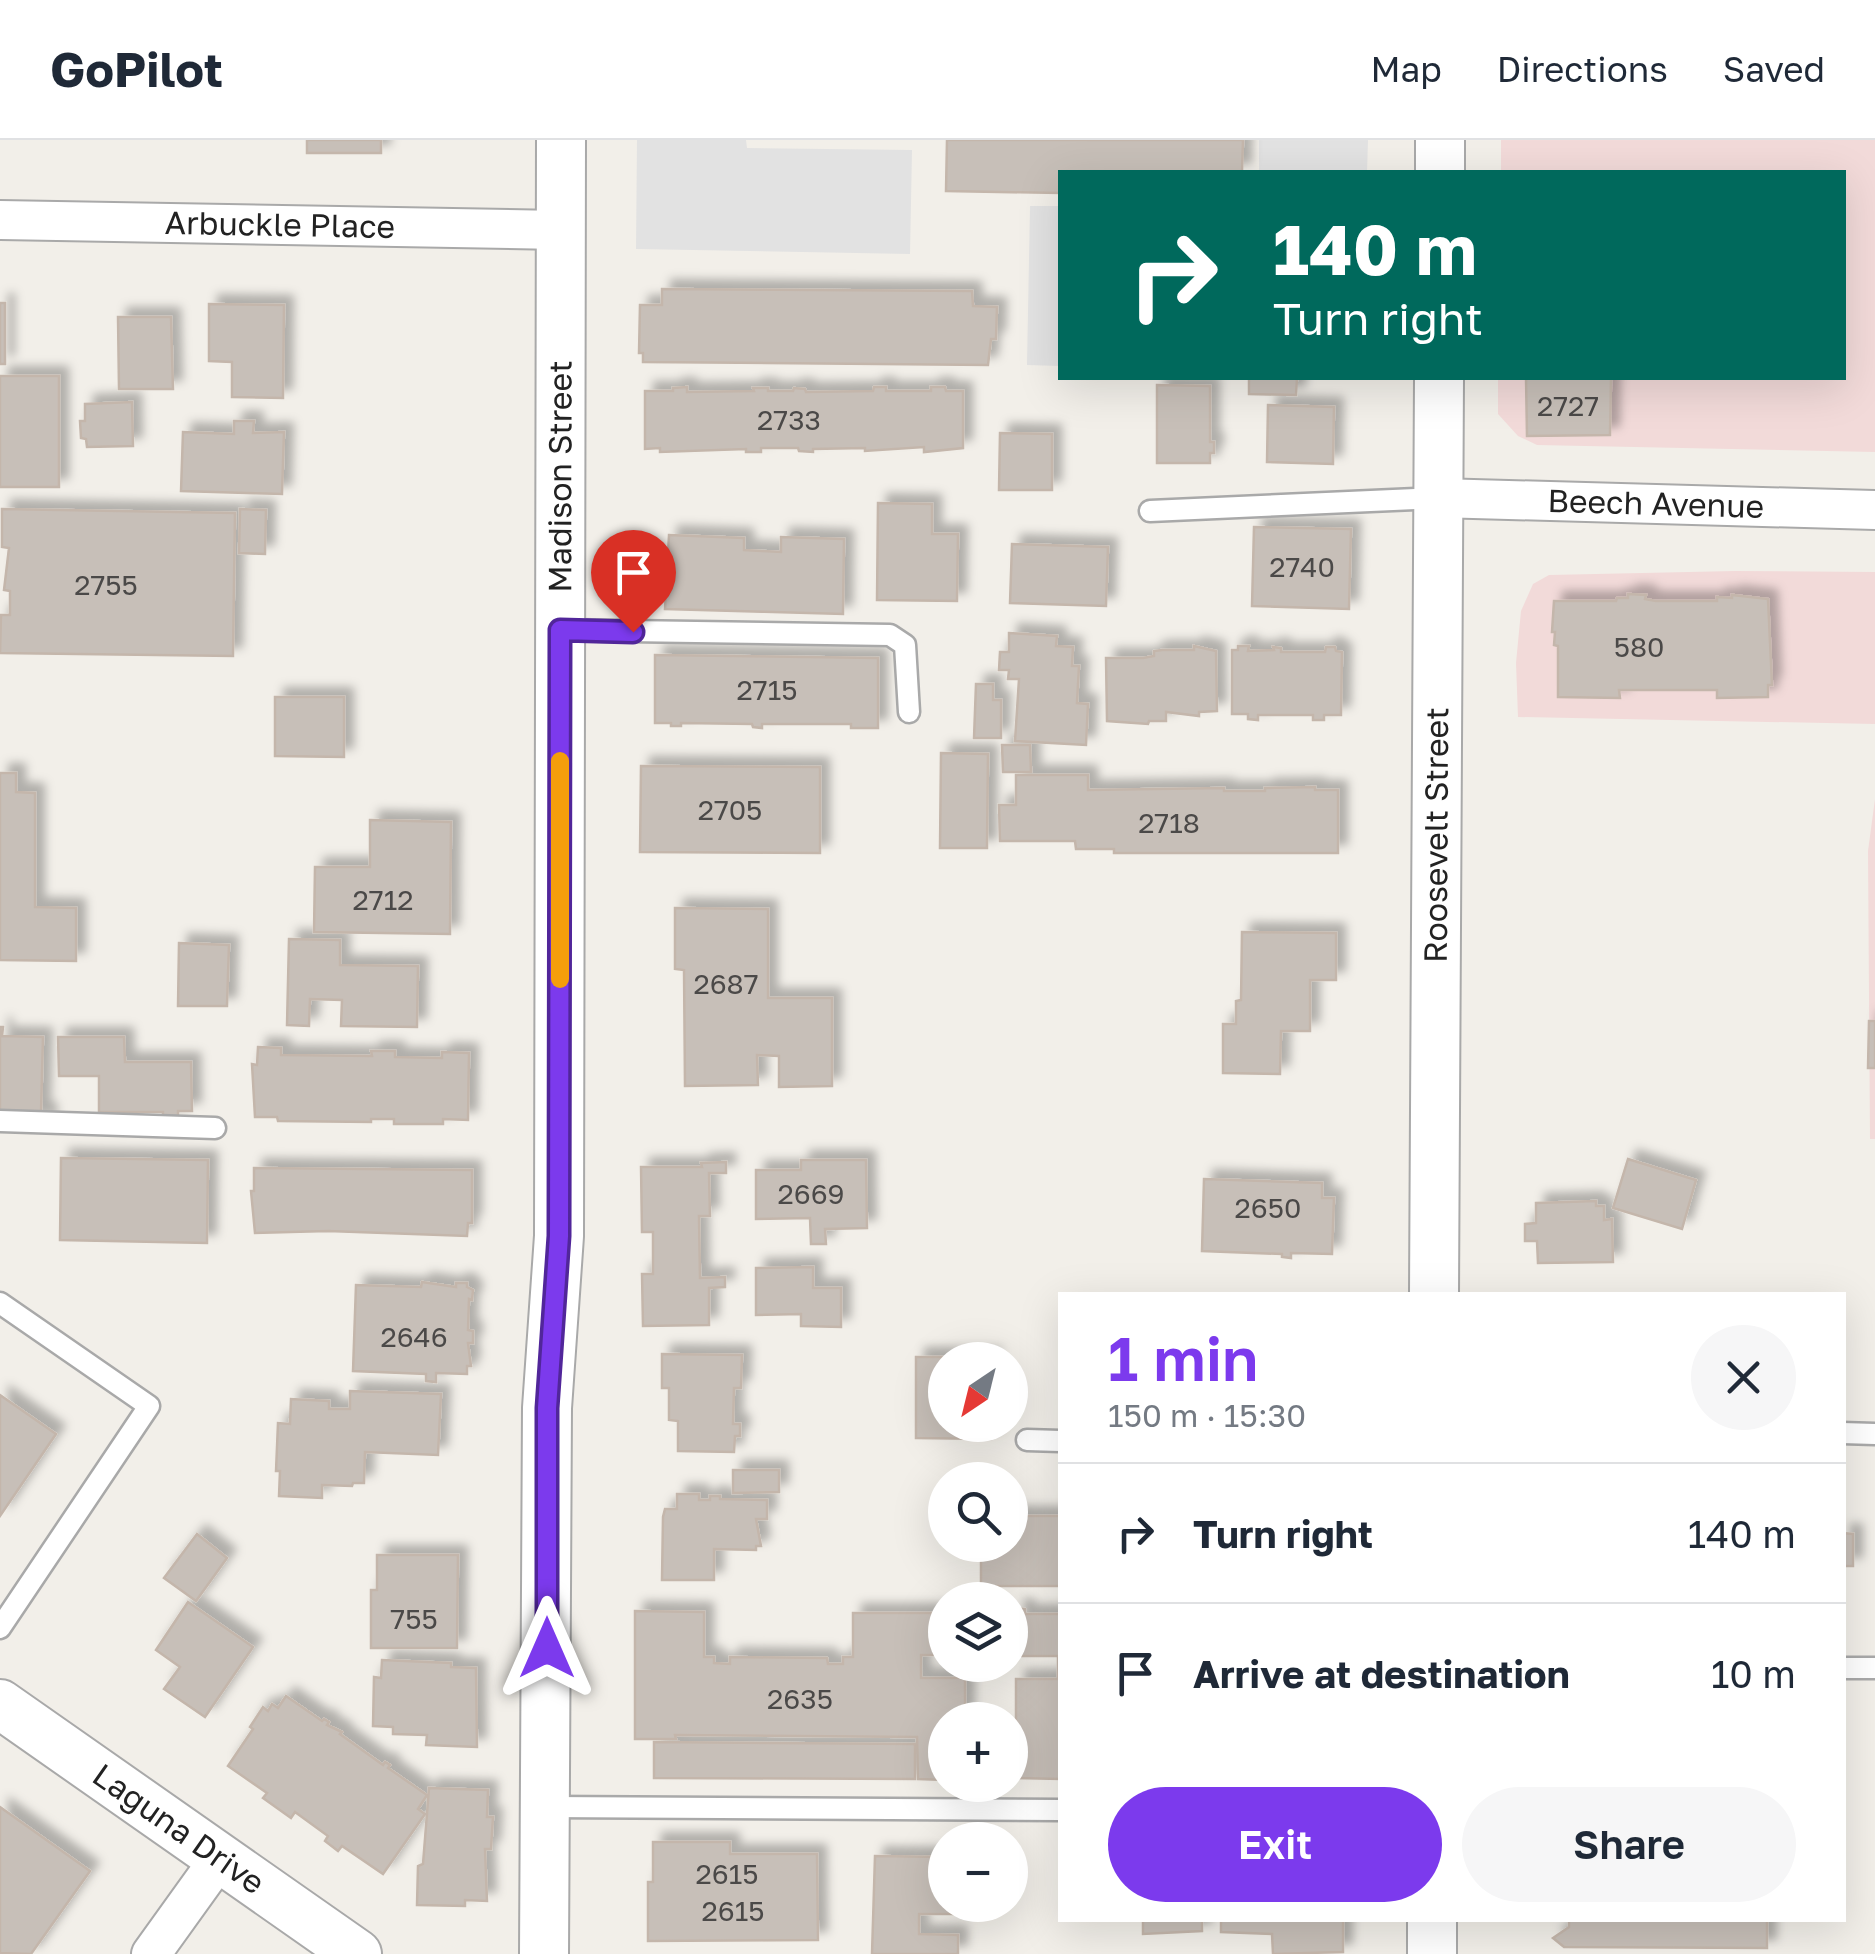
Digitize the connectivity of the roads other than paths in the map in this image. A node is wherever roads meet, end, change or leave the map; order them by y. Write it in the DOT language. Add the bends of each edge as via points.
graph roads {
  1 [pos="561,140"];
  2 [pos="1440,140"];
  3 [pos="1440,170"];
  4 [pos="0,220"];
  5 [pos="560,230"];
  6 [pos="1438,380"];
  7 [pos="1438,498"];
  8 [pos="1875,510"];
  9 [pos="1150,511"];
  10 [pos="560,630"];
  11 [pos="909,712"];
  12 [pos="0,1121"];
  13 [pos="216,1128"];
  14 [pos="1434,1292"];
  15 [pos="0,1303"];
  16 [pos="1846,1433"];
  17 [pos="1875,1434"];
  18 [pos="1028,1440"];
  19 [pos="1058,1441"];
  20 [pos="0,1628"];
  21 [pos="1846,1668"];
  22 [pos="1875,1668"];
  23 [pos="0,1704"];
  24 [pos="546,1807"];
  25 [pos="1058,1810"];
  26 [pos="220,1858"];
  27 [pos="1432,1922"];
  28 [pos="151,1954"];
  29 [pos="357,1954"];
  30 [pos="544,1954"];
  31 [pos="1432,1954"];
  1 -- 5 [label="street, Madison Street"];
  2 -- 3 [label="street"];
  4 -- 5 [label="street, Arbuckle Place"];
  5 -- 10 [label="street, Madison Street"];
  6 -- 7 [label="street, Roosevelt Street"];
  7 -- 8 [label="street, Beech Avenue"];
  7 -- 9 [label="lane"];
  7 -- 14 [label="street, Roosevelt Street"];
  10 -- 11 [label="lane" via="890,634 906,646"];
  10 -- 24 [label="street, Madison Street" via="559,1236 547,1408"];
  12 -- 13 [label="lane"];
  15 -- 20 [label="lane" via="148,1406"];
  16 -- 17 [label="lane"];
  18 -- 19 [label="lane"];
  21 -- 22 [label="lane"];
  23 -- 26 [label="street, Laguna Drive"];
  24 -- 25 [label="lane"];
  24 -- 30 [label="street, Madison Street"];
  26 -- 28 [label="street"];
  26 -- 29 [label="street, Laguna Drive"];
  27 -- 31 [label="street"];
}
